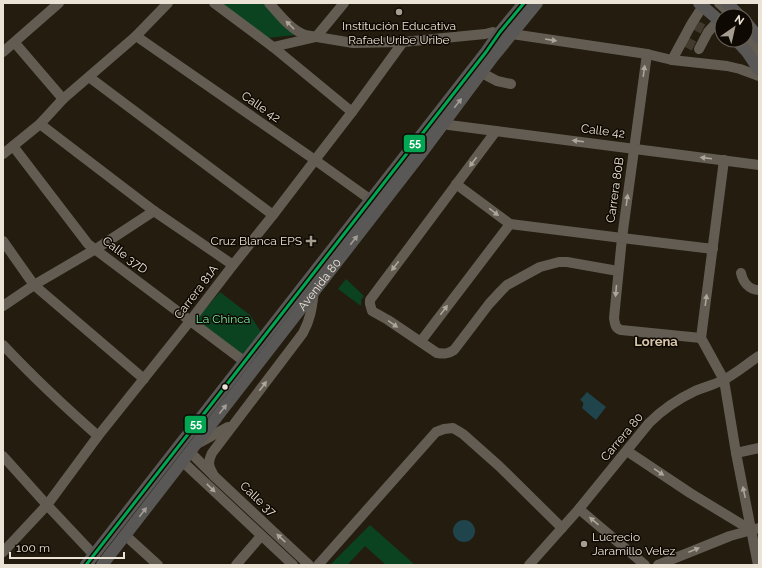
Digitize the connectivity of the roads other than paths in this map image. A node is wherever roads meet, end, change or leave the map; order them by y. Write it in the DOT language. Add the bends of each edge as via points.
graph roads {
  1 [pos="59,3"];
  2 [pos="168,3"];
  3 [pos="214,3"];
  4 [pos="269,3"];
  5 [pos="344,3"];
  6 [pos="516,3"];
  7 [pos="524,3"];
  8 [pos="537,3"];
  9 [pos="545,3"];
  10 [pos="704,4"];
  11 [pos="714,13"];
  12 [pos="714,22"];
  13 [pos="699,27"];
  14 [pos="493,32"];
  15 [pos="512,34"];
  16 [pos="754,34"];
  17 [pos="136,36"];
  18 [pos="316,37"];
  19 [pos="403,42"];
  20 [pos="15,43"];
  21 [pos="690,44"];
  22 [pos="273,47"];
  23 [pos="490,47"];
  24 [pos="759,47"];
  25 [pos="743,48"];
  26 [pos="751,48"];
  27 [pos="3,52"];
  28 [pos="647,54"];
  29 [pos="672,60"];
  30 [pos="759,60"];
  31 [pos="710,64"];
  32 [pos="759,70"];
  33 [pos="482,73"];
  34 [pos="759,76"];
  35 [pos="89,77"];
  36 [pos="511,84"];
  37 [pos="63,98"];
  38 [pos="352,112"];
  39 [pos="443,123"];
  40 [pos="40,124"];
  41 [pos="496,131"];
  42 [pos="12,146"];
  43 [pos="634,149"];
  44 [pos="3,154"];
  45 [pos="315,160"];
  46 [pos="724,160"];
  47 [pos="759,165"];
  48 [pos="456,184"];
  49 [pos="370,200"];
  50 [pos="154,211"];
  51 [pos="273,215"];
  52 [pos="510,224"];
  53 [pos="622,238"];
  54 [pos="3,241"];
  55 [pos="95,249"];
  56 [pos="713,249"];
  57 [pos="233,265"];
  58 [pos="618,271"];
  59 [pos="741,273"];
  60 [pos="34,285"];
  61 [pos="759,290"];
  62 [pos="314,291"];
  63 [pos="3,306"];
  64 [pos="190,321"];
  65 [pos="701,338"];
  66 [pos="420,341"];
  67 [pos="3,345"];
  68 [pos="759,356"];
  69 [pos="245,362"];
  70 [pos="144,379"];
  71 [pos="724,380"];
  72 [pos="232,425"];
  73 [pos="98,436"];
  74 [pos="759,448"];
  75 [pos="627,451"];
  76 [pos="189,453"];
  77 [pos="736,453"];
  78 [pos="3,456"];
  79 [pos="214,476"];
  80 [pos="47,505"];
  81 [pos="579,509"];
  82 [pos="562,528"];
  83 [pos="755,529"];
  84 [pos="125,535"];
  85 [pos="261,536"];
  86 [pos="3,552"];
  87 [pos="94,555"];
  88 [pos="86,565"];
  89 [pos="102,565"];
  90 [pos="158,565"];
  91 [pos="236,565"];
  92 [pos="293,565"];
  93 [pos="309,565"];
  94 [pos="318,565"];
  95 [pos="529,565"];
  96 [pos="645,565"];
  97 [pos="658,565"];
  98 [pos="758,565"];
  1 -- 20 [label="street"];
  2 -- 17 [label="street"];
  3 -- 22 [label="street"];
  18 -- 4 [label="street, one-way" via="295,30"];
  5 -- 18 [label="street"];
  6 -- 14 [label="main road"];
  7 -- 23 [label="main road, Avenida 80"];
  8 -- 15 [label="main road, Avenida 80"];
  9 -- 15 [label="main road" via="531,21"];
  10 -- 11 [label="main road"];
  10 -- 13 [label="street"];
  12 -- 13 [label="street"];
  13 -- 21 [label="street"];
  13 -- 21 [label="street"];
  14 -- 19 [label="street"];
  14 -- 23 [label="main road"];
  15 -- 28 [label="street, one-way"];
  15 -- 33 [label="main road, Avenida 80"];
  16 -- 24 [label="street"];
  17 -- 35 [label="street"];
  17 -- 45 [label="street, Calle 42"];
  18 -- 19 [label="street" via="353,43"];
  18 -- 22 [label="street"];
  19 -- 38 [label="street, Carrera 81A"];
  20 -- 27 [label="street"];
  20 -- 37 [label="street"];
  21 -- 29 [label="street"];
  21 -- 31 [label="street"];
  22 -- 38 [label="street"];
  23 -- 49 [label="main road, Avenida 80"];
  25 -- 32 [label="main road"];
  26 -- 30 [label="street"];
  28 -- 29 [label="street"];
  43 -- 28 [label="street, Carrera 80B, one-way"];
  29 -- 31 [label="street"];
  31 -- 34 [label="street" via="740,69"];
  33 -- 36 [label="street" via="497,81"];
  39 -- 33 [label="main road, Avenida 80, one-way"];
  35 -- 37 [label="street"];
  35 -- 51 [label="street"];
  37 -- 40 [label="street"];
  38 -- 45 [label="street, Carrera 81A"];
  39 -- 41 [label="street, Calle 42"];
  62 -- 39 [label="main road, Avenida 80, one-way"];
  40 -- 42 [label="street"];
  40 -- 50 [label="street"];
  43 -- 41 [label="street, Calle 42, one-way"];
  41 -- 48 [label="street, one-way"];
  42 -- 44 [label="street"];
  42 -- 55 [label="street, Calle 37D" via="88,244"];
  46 -- 43 [label="street, Calle 42, one-way"];
  53 -- 43 [label="street, Carrera 80B, one-way"];
  45 -- 49 [label="street, Calle 42"];
  45 -- 51 [label="street, Carrera 81A"];
  46 -- 47 [label="street, Calle 42"];
  46 -- 56 [label="street"];
  48 -- 52 [label="street, one-way"];
  48 -- 66 [label="street, one-way" via="370,300 372,311"];
  49 -- 69 [label="main road, Avenida 80"];
  50 -- 55 [label="street"];
  50 -- 57 [label="street"];
  51 -- 57 [label="street, Carrera 81A"];
  52 -- 53 [label="street"];
  66 -- 52 [label="street, one-way"];
  53 -- 56 [label="street"];
  53 -- 58 [label="street, Carrera 80B"];
  54 -- 60 [label="street"];
  55 -- 60 [label="street"];
  55 -- 64 [label="street, Calle 37D"];
  65 -- 56 [label="street, one-way"];
  57 -- 64 [label="street, Carrera 81A"];
  58 -- 65 [label="street, Carrera 80B, one-way" via="614,318 618,329"];
  58 -- 66 [label="street" via="567,262 540,267 507,285 449,354 437,353"];
  59 -- 61 [label="street" via="745,284"];
  60 -- 63 [label="street"];
  60 -- 70 [label="street"];
  72 -- 62 [label="street, one-way" via="303,333 311,314"];
  76 -- 62 [label="main road, Avenida 80, one-way"];
  64 -- 69 [label="street, Calle 37D"];
  64 -- 70 [label="street, Carrera 81A"];
  65 -- 71 [label="street"];
  67 -- 73 [label="street"];
  68 -- 71 [label="street, Carrera 80"];
  69 -- 87 [label="main road, Avenida 80"];
  70 -- 73 [label="street, Carrera 81A"];
  71 -- 75 [label="street, Carrera 80" via="694,392 662,411"];
  71 -- 77 [label="street"];
  72 -- 76 [label="street"];
  72 -- 79 [label="street" via="209,459"];
  73 -- 80 [label="street, Carrera 81A"];
  74 -- 77 [label="street"];
  75 -- 81 [label="street, Carrera 80"];
  75 -- 83 [label="street, one-way" via="690,493"];
  76 -- 79 [label="street, Calle 37"];
  84 -- 76 [label="main road, Avenida 80, one-way"];
  76 -- 85 [label="street, Calle 37, one-way"];
  83 -- 77 [label="street, one-way"];
  78 -- 80 [label="street"];
  93 -- 79 [label="street, Calle 37, one-way"];
  80 -- 86 [label="street, Carrera 81A"];
  80 -- 87 [label="street"];
  81 -- 82 [label="street, Carrera 80"];
  96 -- 81 [label="street, one-way"];
  82 -- 94 [label="street" via="463,434 453,428 444,429 436,432"];
  82 -- 95 [label="street, Carrera 80"];
  97 -- 83 [label="street, one-way" via="730,536"];
  83 -- 98 [label="street"];
  84 -- 89 [label="main road, Avenida 80"];
  84 -- 90 [label="street"];
  85 -- 91 [label="street"];
  85 -- 92 [label="street, Calle 37"];
  87 -- 88 [label="main road, Avenida 80"];
}
